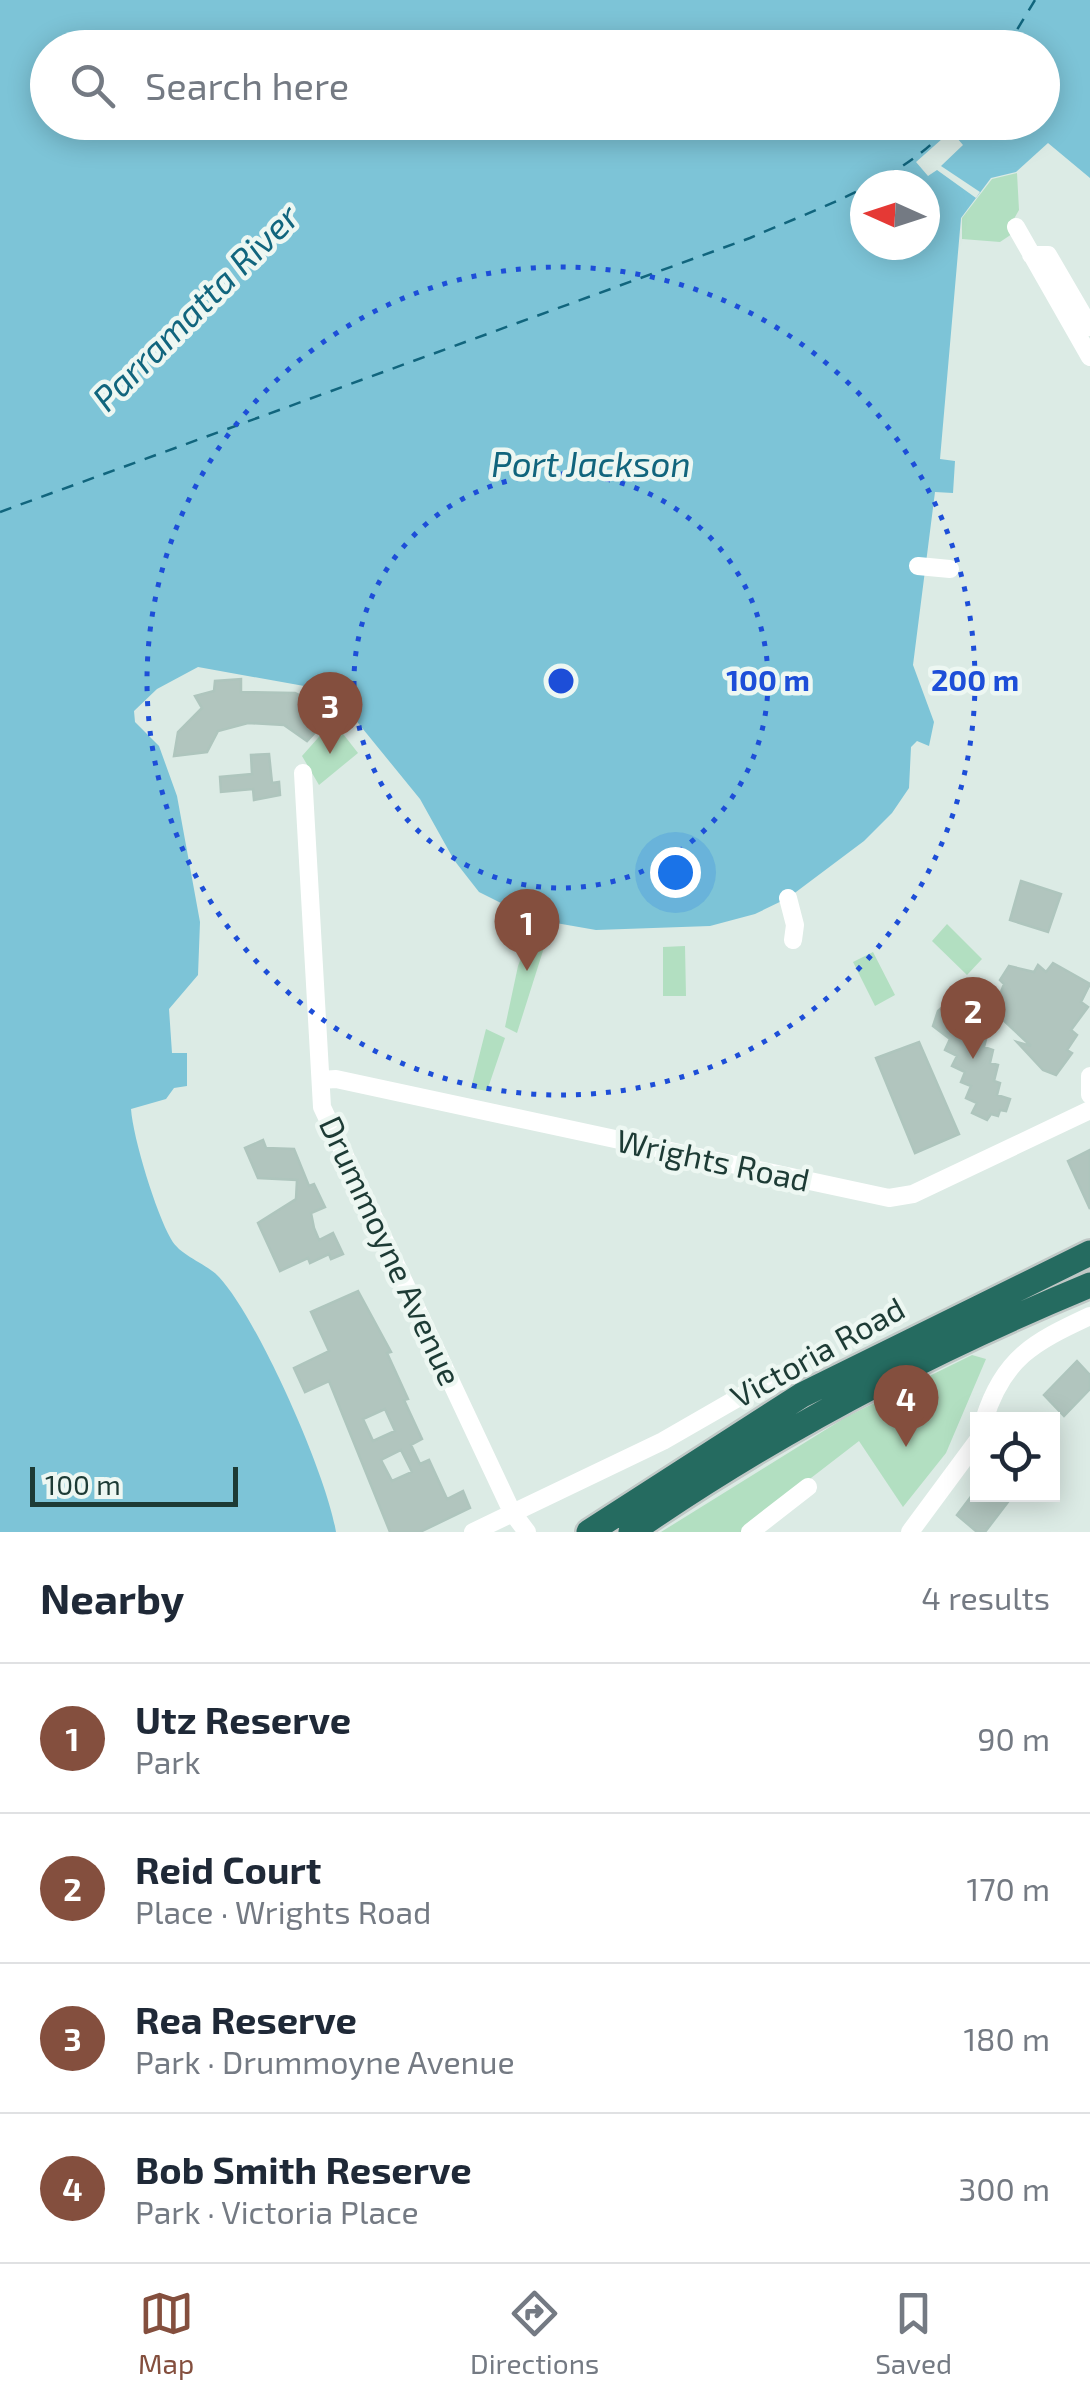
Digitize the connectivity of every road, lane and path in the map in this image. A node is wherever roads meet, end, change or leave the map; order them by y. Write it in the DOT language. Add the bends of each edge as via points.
graph roads {
  1 [pos="1016,227"];
  2 [pos="1031,254"];
  3 [pos="1090,327"];
  4 [pos="1090,358"];
  5 [pos="918,566"];
  6 [pos="950,569"];
  7 [pos="303,772"];
  8 [pos="788,898"];
  9 [pos="793,940"];
  10 [pos="1090,1076"];
  11 [pos="321,1080"];
  12 [pos="1090,1095"];
  13 [pos="1090,1110"];
  14 [pos="1090,1254"];
  15 [pos="1090,1285"];
  16 [pos="1090,1316"];
  17 [pos="776,1376"];
  18 [pos="986,1412"];
  19 [pos="970,1451"];
  20 [pos="808,1487"];
  21 [pos="512,1512"];
  22 [pos="473,1532"];
  23 [pos="527,1532"];
  24 [pos="589,1532"];
  25 [pos="631,1532"];
  26 [pos="750,1532"];
  27 [pos="910,1532"];
  1 -- 2 [label="street"];
  2 -- 3 [label="street" via="1048,255"];
  2 -- 4 [label="street"];
  5 -- 6 [label="street"];
  7 -- 11 [label="street, Drummoyne Avenue"];
  8 -- 9 [label="street"];
  10 -- 12 [label="street"];
  11 -- 13 [label="street, Wrights Road" via="890,1198 913,1194"];
  11 -- 21 [label="street, Drummoyne Avenue" via="322,1108"];
  14 -- 24 [label="highway, Victoria Road" via="802,1395"];
  15 -- 25 [label="highway, Victoria Road" via="846,1399"];
  16 -- 18 [label="street" via="1034,1342 995,1382"];
  17 -- 21 [label="street" via="663,1441"];
  19 -- 27 [label="street"];
  20 -- 26 [label="street"];
  21 -- 22 [label="street"];
  21 -- 23 [label="street, Drummoyne Avenue"];
}
